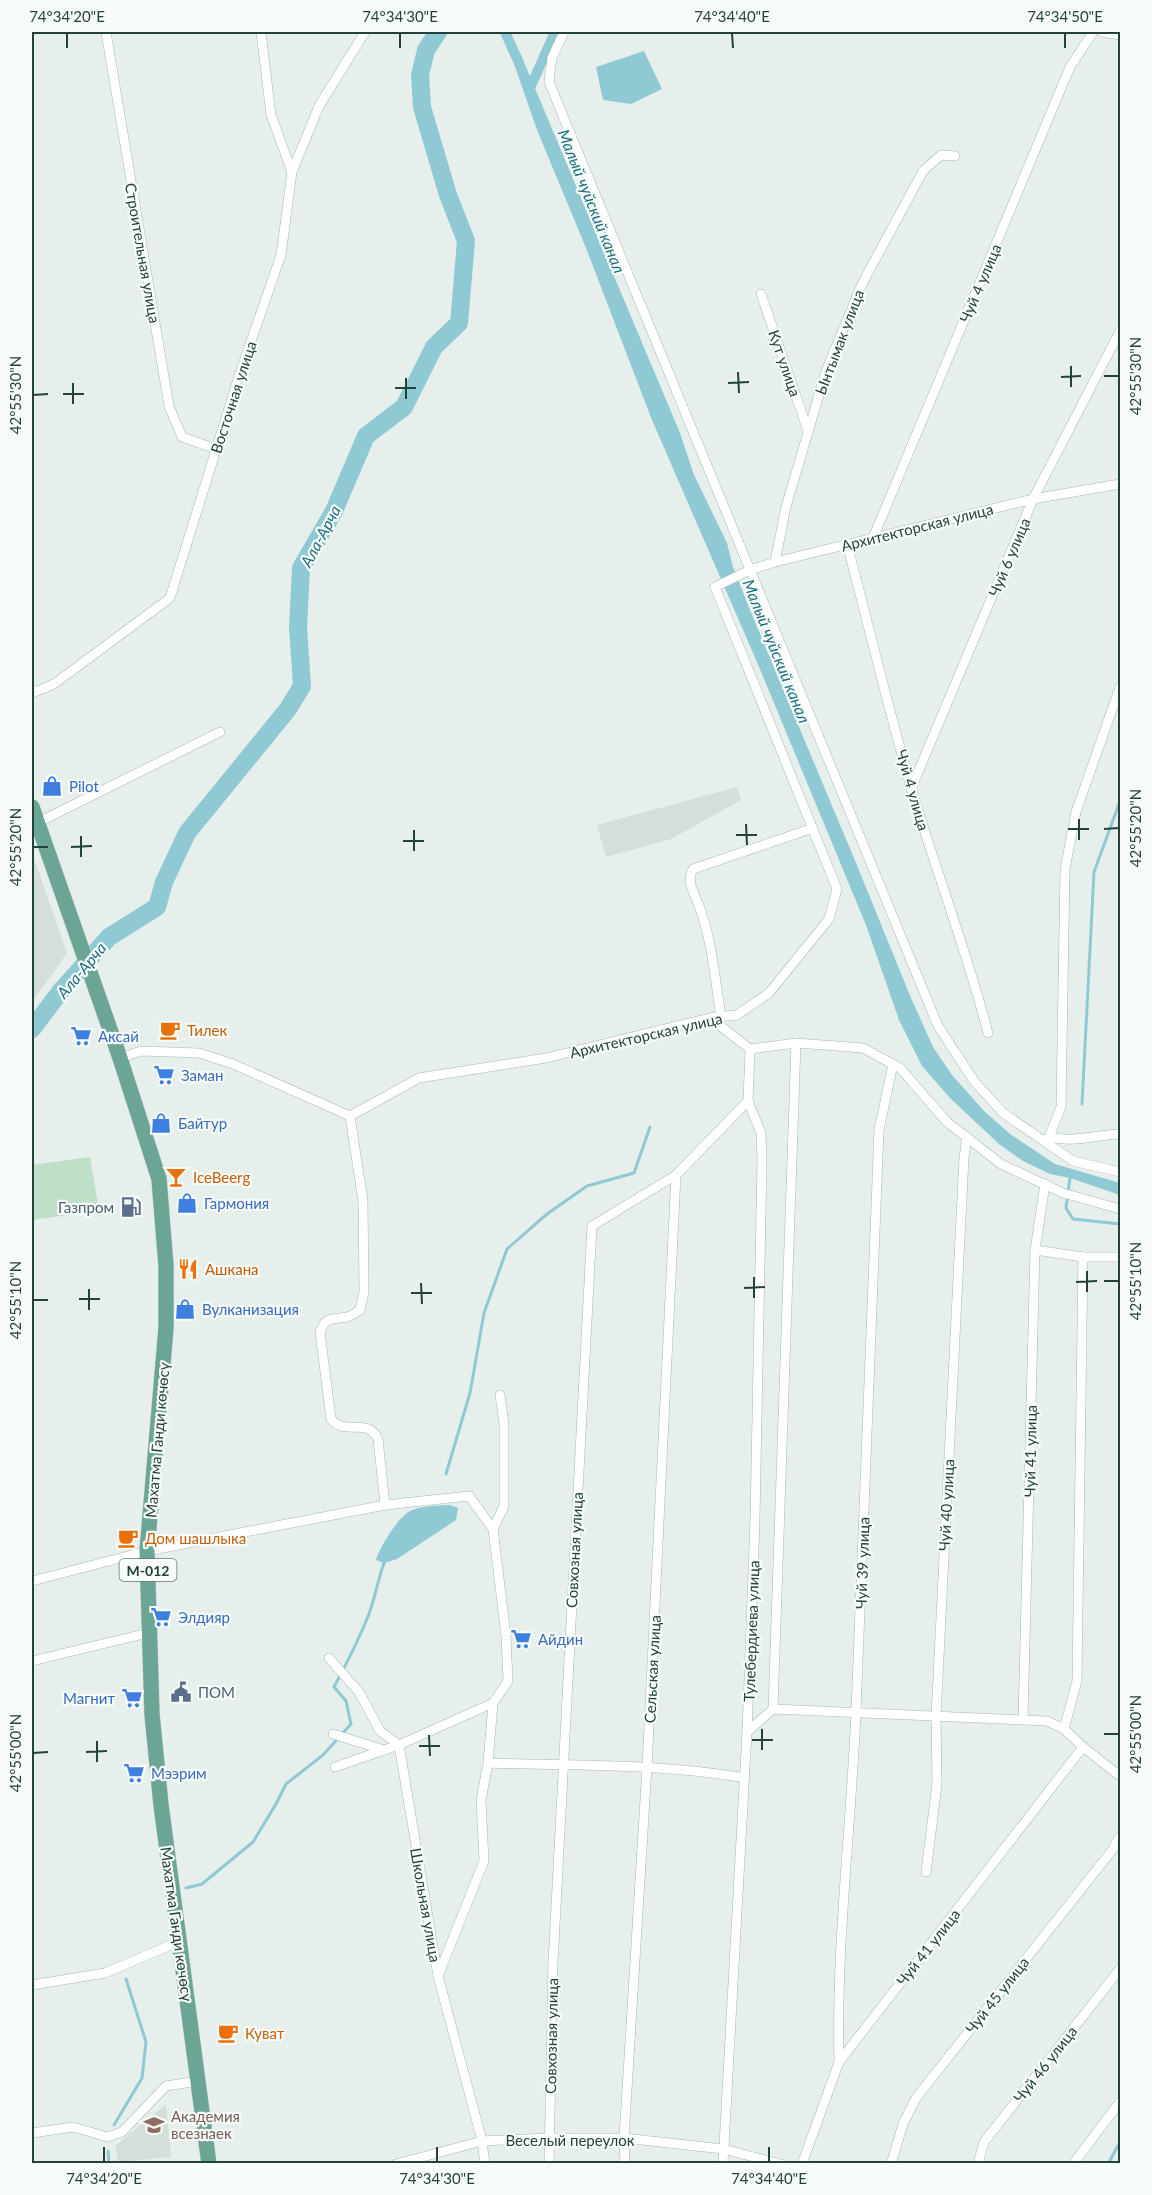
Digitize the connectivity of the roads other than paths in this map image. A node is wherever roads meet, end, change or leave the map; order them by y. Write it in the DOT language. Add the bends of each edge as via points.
graph roads {
  1 [pos="106,32"];
  2 [pos="261,32"];
  3 [pos="365,32"];
  4 [pos="564,32"];
  5 [pos="1093,32"];
  6 [pos="1102,32"];
  7 [pos="1120,35"];
  8 [pos="955,156"];
  9 [pos="292,172"];
  10 [pos="761,294"];
  11 [pos="1120,331"];
  12 [pos="808,432"];
  13 [pos="216,448"];
  14 [pos="1120,484"];
  15 [pos="1034,499"];
  16 [pos="873,538"];
  17 [pos="847,544"];
  18 [pos="775,562"];
  19 [pos="750,570"];
  20 [pos="1120,687"];
  21 [pos="32,693"];
  22 [pos="219,732"];
  23 [pos="911,789"];
  24 [pos="32,807"];
  25 [pos="37,823"];
  26 [pos="813,828"];
  27 [pos="721,1017"];
  28 [pos="710,1018"];
  29 [pos="988,1033"];
  30 [pos="796,1043"];
  31 [pos="750,1050"];
  32 [pos="120,1058"];
  33 [pos="892,1064"];
  34 [pos="748,1101"];
  35 [pos="350,1116"];
  36 [pos="1120,1134"];
  37 [pos="967,1137"];
  38 [pos="1046,1140"];
  39 [pos="1120,1172"];
  40 [pos="676,1175"];
  41 [pos="1045,1184"];
  42 [pos="1120,1209"];
  43 [pos="1035,1250"];
  44 [pos="1083,1257"];
  45 [pos="1120,1257"];
  46 [pos="500,1395"];
  47 [pos="385,1505"];
  48 [pos="493,1529"];
  49 [pos="147,1551"];
  50 [pos="32,1581"];
  51 [pos="148,1633"];
  52 [pos="329,1658"];
  53 [pos="32,1661"];
  54 [pos="493,1702"];
  55 [pos="773,1709"];
  56 [pos="856,1714"];
  57 [pos="936,1717"];
  58 [pos="1023,1719"];
  59 [pos="1064,1729"];
  60 [pos="747,1732"];
  61 [pos="333,1734"];
  62 [pos="399,1745"];
  63 [pos="1083,1748"];
  64 [pos="384,1750"];
  65 [pos="488,1763"];
  66 [pos="562,1765"];
  67 [pos="335,1767"];
  68 [pos="647,1767"];
  69 [pos="1120,1776"];
  70 [pos="745,1778"];
  71 [pos="1120,1836"];
  72 [pos="926,1872"];
  73 [pos="180,1941"];
  74 [pos="1120,1969"];
  75 [pos="438,1976"];
  76 [pos="32,1985"];
  77 [pos="839,2062"];
  78 [pos="198,2081"];
  79 [pos="1120,2102"];
  80 [pos="32,2133"];
  81 [pos="549,2138"];
  82 [pos="624,2138"];
  83 [pos="482,2141"];
  84 [pos="723,2149"];
  85 [pos="209,2163"];
  86 [pos="396,2163"];
  87 [pos="485,2163"];
  88 [pos="549,2163"];
  89 [pos="625,2163"];
  90 [pos="723,2163"];
  91 [pos="781,2163"];
  92 [pos="802,2163"];
  93 [pos="891,2163"];
  94 [pos="978,2163"];
  95 [pos="1073,2163"];
  1 -- 13 [label="street, Строительная улица" via="169,406 182,437"];
  2 -- 9 [label="street, Восточная улица" via="271,115"];
  3 -- 9 [label="street" via="319,106"];
  4 -- 19 [label="street" via="552,58 549,82"];
  5 -- 16 [label="street, Чуй 4 улица" via="1070,67"];
  6 -- 7 [label="street"];
  8 -- 12 [label="street, Ынтымак улица" via="941,155 923,171 862,284 826,371"];
  9 -- 13 [label="street, Восточная улица" via="281,255"];
  10 -- 12 [label="street, Кут улица"];
  11 -- 15 [label="street, Чуй 6 улица"];
  12 -- 18 [label="street, Ынтымак улица"];
  13 -- 21 [label="street, Восточная улица" via="170,598 54,684"];
  14 -- 15 [label="street, Архитекторская улица"];
  15 -- 16 [label="street, Архитекторская улица"];
  15 -- 23 [label="street, Чуй 6 улица"];
  16 -- 17 [label="street, Архитекторская улица"];
  17 -- 18 [label="street, Архитекторская улица"];
  17 -- 23 [label="street, Чуй 4 улица"];
  18 -- 19 [label="street, Архитекторская улица"];
  19 -- 26 [label="street, Архитекторская улица" via="716,587"];
  19 -- 38 [label="street" via="938,1026 974,1081 1003,1113"];
  20 -- 38 [label="street" via="1076,812 1065,869 1061,1107"];
  22 -- 25 [label="street"];
  23 -- 29 [label="street, Чуй 4 улица" via="976,984"];
  24 -- 25 [label="main road, Махатма Ганди көчөсү / М-012"];
  25 -- 32 [label="main road, Махатма Ганди көчөсү / М-012"];
  26 -- 27 [label="street, Архитекторская улица" via="837,889 829,919 770,993 736,1015"];
  26 -- 27 [label="street" via="693,869 690,874 709,939"];
  27 -- 28 [label="street, Архитекторская улица"];
  28 -- 31 [label="street"];
  28 -- 35 [label="street, Архитекторская улица" via="546,1058 419,1078"];
  30 -- 31 [label="street"];
  30 -- 33 [label="street" via="863,1048"];
  30 -- 55 [label="street"];
  31 -- 34 [label="street"];
  32 -- 35 [label="street" via="141,1051 199,1053"];
  32 -- 49 [label="main road, Махатма Ганди көчөсү / М-012" via="159,1179 166,1266 164,1359"];
  33 -- 37 [label="street" via="900,1068 947,1122"];
  33 -- 56 [label="street, Чуй 39 улица" via="879,1130"];
  34 -- 40 [label="street, Совхозная улица"];
  34 -- 60 [label="street, Тулебердиева улица" via="761,1133 762,1161"];
  35 -- 47 [label="street" via="363,1201 364,1292 360,1310 350,1317 330,1319 323,1323 320,1332 331,1419 336,1425 374,1431"];
  36 -- 38 [label="street" via="1076,1141"];
  37 -- 41 [label="street" via="1001,1164"];
  37 -- 57 [label="street, Чуй 40 улица"];
  38 -- 39 [label="street" via="1073,1161"];
  40 -- 66 [label="street, Совхозная улица" via="592,1226"];
  40 -- 68 [label="street, Сельская улица"];
  41 -- 42 [label="street"];
  41 -- 43 [label="street, Чуй 41 улица"];
  43 -- 44 [label="street"];
  43 -- 58 [label="street, Чуй 41 улица"];
  44 -- 45 [label="street"];
  44 -- 59 [label="street" via="1077,1681"];
  46 -- 48 [label="street" via="504,1506"];
  47 -- 48 [label="street" via="469,1496"];
  47 -- 49 [label="street"];
  48 -- 54 [label="street" via="508,1681"];
  49 -- 50 [label="street"];
  49 -- 51 [label="main road, Махатма Ганди көчөсү / М-012"];
  51 -- 53 [label="street"];
  51 -- 73 [label="main road, Махатма Ганди көчөсү / М-012" via="152,1714"];
  52 -- 62 [label="street" via="359,1692 380,1731"];
  54 -- 62 [label="street"];
  54 -- 65 [label="street"];
  55 -- 56 [label="street"];
  55 -- 60 [label="street"];
  56 -- 57 [label="street"];
  56 -- 77 [label="street, Чуй 39 улица" via="837,2001"];
  57 -- 58 [label="street"];
  57 -- 72 [label="street, Чуй 40 улица" via="937,1784"];
  58 -- 59 [label="street" via="1047,1720"];
  59 -- 63 [label="street"];
  60 -- 70 [label="street, Тулебердиева улица"];
  61 -- 64 [label="street"];
  62 -- 64 [label="street"];
  62 -- 75 [label="street, Школьная улица"];
  63 -- 69 [label="street"];
  63 -- 77 [label="street, Чуй 41 улица"];
  64 -- 67 [label="street"];
  65 -- 66 [label="street"];
  65 -- 75 [label="street" via="481,1800 484,1861"];
  66 -- 68 [label="street"];
  66 -- 81 [label="street, Совхозная улица"];
  68 -- 70 [label="street"];
  68 -- 82 [label="street, Сельская улица"];
  70 -- 84 [label="street, Тулебердиева улица"];
  71 -- 93 [label="street, Чуй 45 улица" via="916,2098"];
  73 -- 76 [label="street" via="105,1973"];
  73 -- 78 [label="main road, Махатма Ганди көчөсү / М-012"];
  74 -- 94 [label="street, Чуй 46 улица" via="984,2142"];
  75 -- 83 [label="street, Школьная улица"];
  77 -- 92 [label="street, Чуй 41 улица"];
  78 -- 80 [label="street" via="166,2086 122,2132 107,2137 74,2127"];
  78 -- 85 [label="main road, Махатма Ганди көчөсү / М-012"];
  79 -- 95 [label="street"];
  81 -- 82 [label="street, Веселый переулок"];
  81 -- 83 [label="street, Веселый переулок"];
  81 -- 88 [label="street, Совхозная улица"];
  82 -- 84 [label="street, Веселый переулок"];
  82 -- 89 [label="street, Сельская улица"];
  83 -- 86 [label="street, Веселый переулок"];
  83 -- 87 [label="street, Школьная улица"];
  84 -- 90 [label="street, Тулебердиева улица"];
  84 -- 91 [label="street, Веселый переулок"];
}
